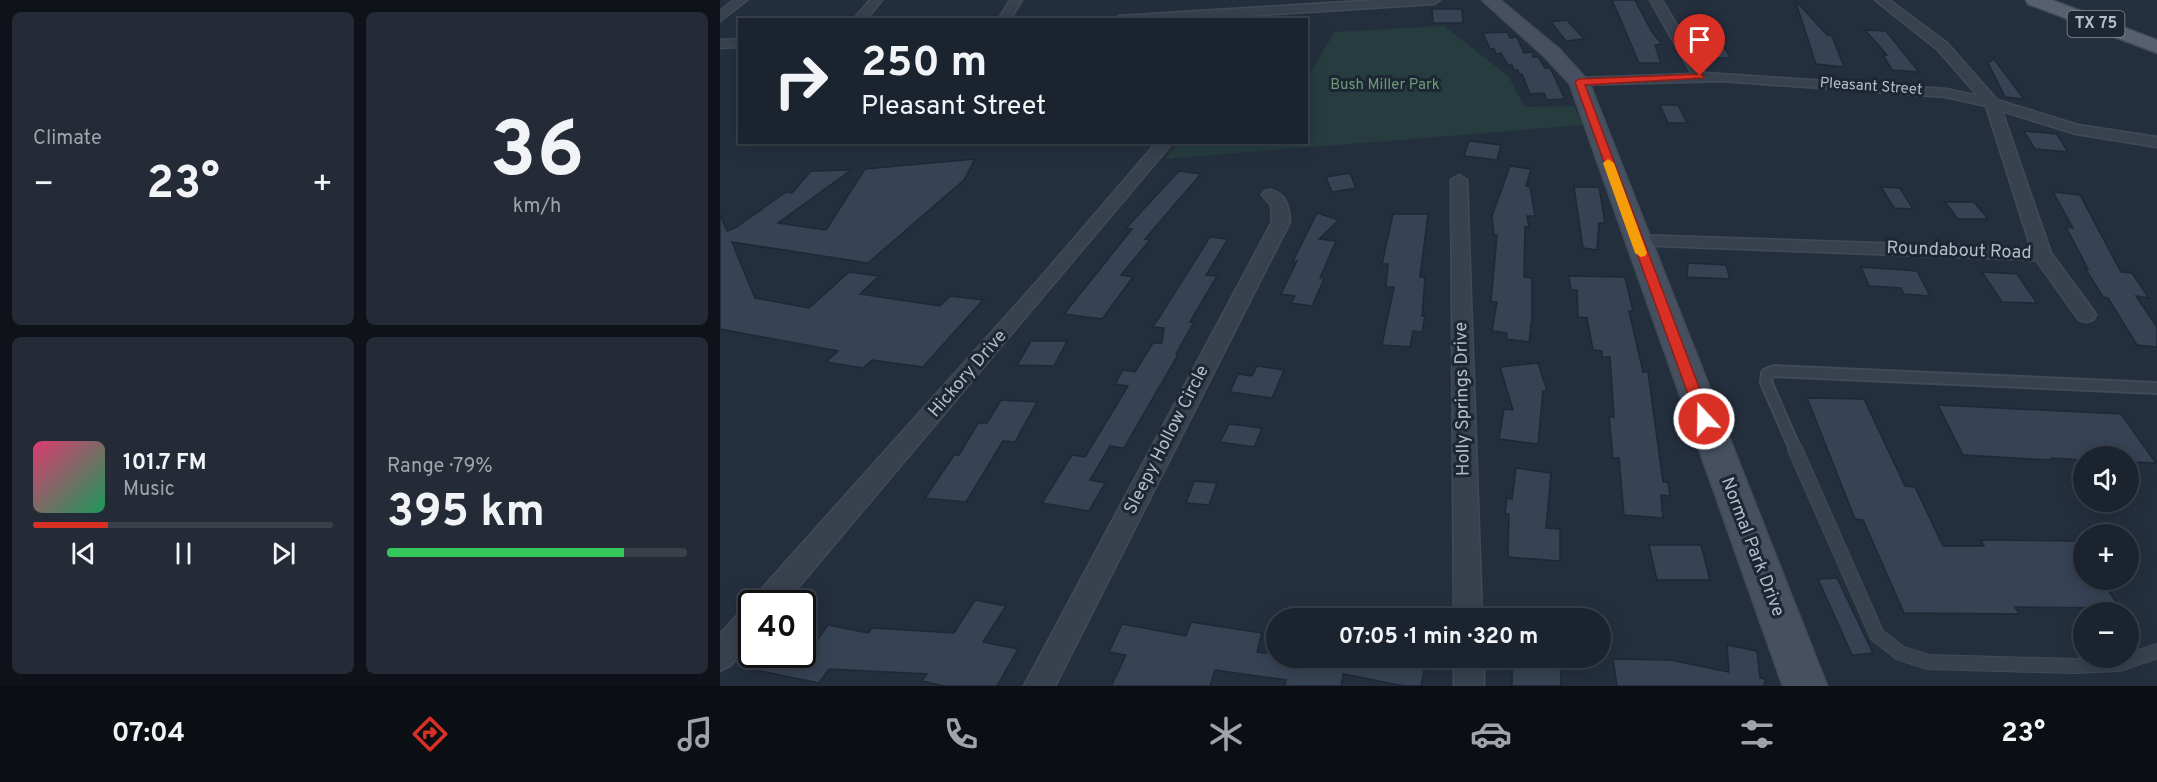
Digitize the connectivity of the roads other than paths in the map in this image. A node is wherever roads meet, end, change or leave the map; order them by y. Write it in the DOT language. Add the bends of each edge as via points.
graph roads {
  1 [pos="741,0"];
  2 [pos="876,0"];
  3 [pos="1016,0"];
  4 [pos="1434,0"];
  5 [pos="1490,0"];
  6 [pos="1656,0"];
  7 [pos="1881,0"];
  8 [pos="2035,0"];
  9 [pos="1281,5"];
  10 [pos="720,17"];
  11 [pos="861,18"];
  12 [pos="1005,18"];
  13 [pos="1128,18"];
  14 [pos="1271,18"];
  15 [pos="738,43"];
  16 [pos="720,44"];
  17 [pos="2157,47"];
  18 [pos="1700,76"];
  19 [pos="1579,82"];
  20 [pos="1992,103"];
  21 [pos="2155,143"];
  22 [pos="1164,144"];
  23 [pos="1459,180"];
  24 [pos="1271,195"];
  25 [pos="1637,241"];
  26 [pos="2042,254"];
  27 [pos="2086,315"];
  28 [pos="2157,388"];
  29 [pos="778,590"];
  30 [pos="1468,608"];
  31 [pos="738,636"];
  32 [pos="2157,651"];
  33 [pos="720,656"];
  34 [pos="1469,668"];
  35 [pos="1039,686"];
  36 [pos="1469,686"];
  37 [pos="1805,686"];
  1 -- 10 [label="street"];
  2 -- 11 [label="street"];
  3 -- 12 [label="street"];
  4 -- 9 [label="street"];
  5 -- 19 [label="street, Normal Park Drive" via="1560,60"];
  6 -- 18 [label="street"];
  7 -- 20 [label="street, Roundabout Road" via="1942,46"];
  8 -- 17 [label="main road, TX 75"];
  9 -- 13 [label="street" via="1149,13"];
  9 -- 14 [label="street"];
  15 -- 16 [label="street"];
  18 -- 19 [label="street, Pleasant Street"];
  18 -- 20 [label="street, Pleasant Street" via="1946,93"];
  19 -- 25 [label="street, Normal Park Drive"];
  20 -- 21 [label="street, Pleasant Street" via="2076,129"];
  20 -- 26 [label="street, Roundabout Road"];
  22 -- 29 [label="street, Hickory Drive"];
  23 -- 30 [label="street, Holly Springs Drive"];
  24 -- 35 [label="street, Sleepy Hollow Circle" via="1280,204 1281,222"];
  25 -- 26 [label="street, Roundabout Road"];
  25 -- 37 [label="street, Normal Park Drive"];
  26 -- 27 [label="street"];
  28 -- 32 [label="lane" via="1775,371 1767,374 1766,382 1876,635 1890,649 1906,658 1928,662 2074,666 2119,664"];
  31 -- 33 [label="street"];
  34 -- 36 [label="street"];
}
